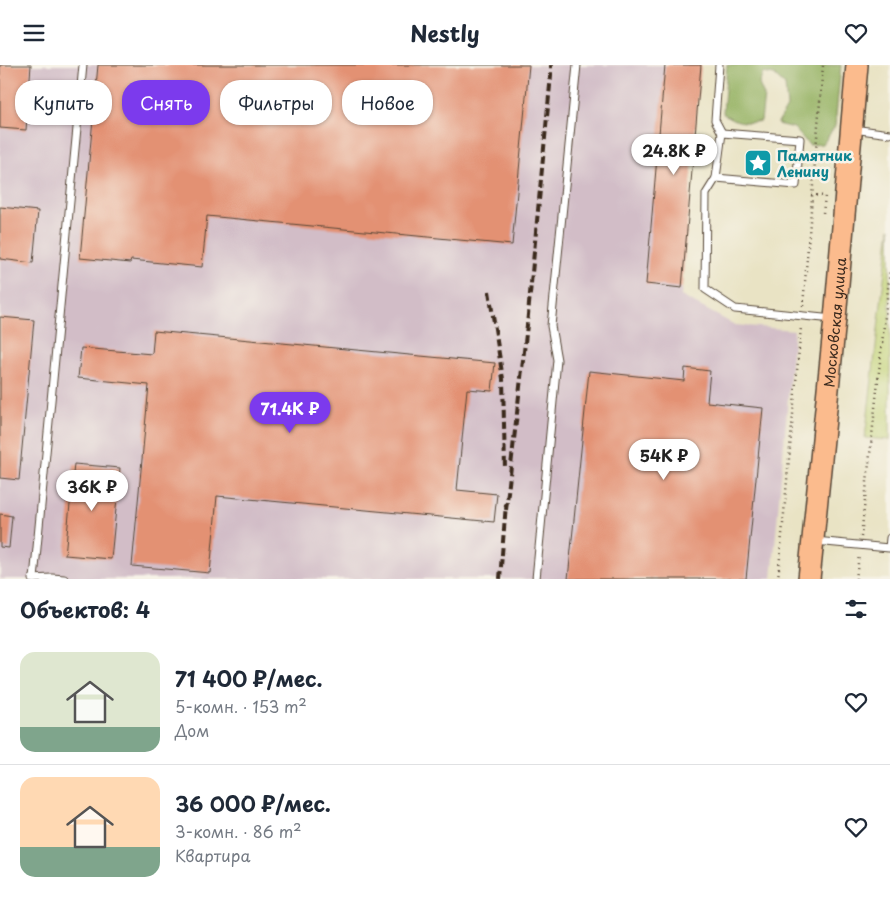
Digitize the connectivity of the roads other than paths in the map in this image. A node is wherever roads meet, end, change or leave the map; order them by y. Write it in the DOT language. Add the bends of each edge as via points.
graph roads {
  1 [pos="83,65"];
  2 [pos="576,65"];
  3 [pos="719,65"];
  4 [pos="857,65"];
  5 [pos="850,129"];
  6 [pos="722,133"];
  7 [pos="890,134"];
  8 [pos="716,178"];
  9 [pos="835,319"];
  10 [pos="890,538"];
  11 [pos="812,541"];
  12 [pos="889,548"];
  13 [pos="33,579"];
  14 [pos="64,579"];
  15 [pos="536,579"];
  16 [pos="809,579"];
  1 -- 13 [label="lane"];
  2 -- 15 [label="lane" via="551,326 557,360"];
  3 -- 6 [label="lane" via="715,120"];
  4 -- 5 [label="main road, Московская улица"];
  5 -- 7 [label="lane"];
  5 -- 9 [label="main road, Московская улица"];
  6 -- 8 [label="lane"];
  6 -- 8 [label="lane" via="800,139 796,185"];
  8 -- 9 [label="lane" via="706,194 705,289 735,309"];
  9 -- 11 [label="main road, Московская улица"];
  10 -- 12 [label="lane"];
  11 -- 12 [label="lane"];
  11 -- 16 [label="main road, Московская улица"];
  13 -- 14 [label="lane"];
}
